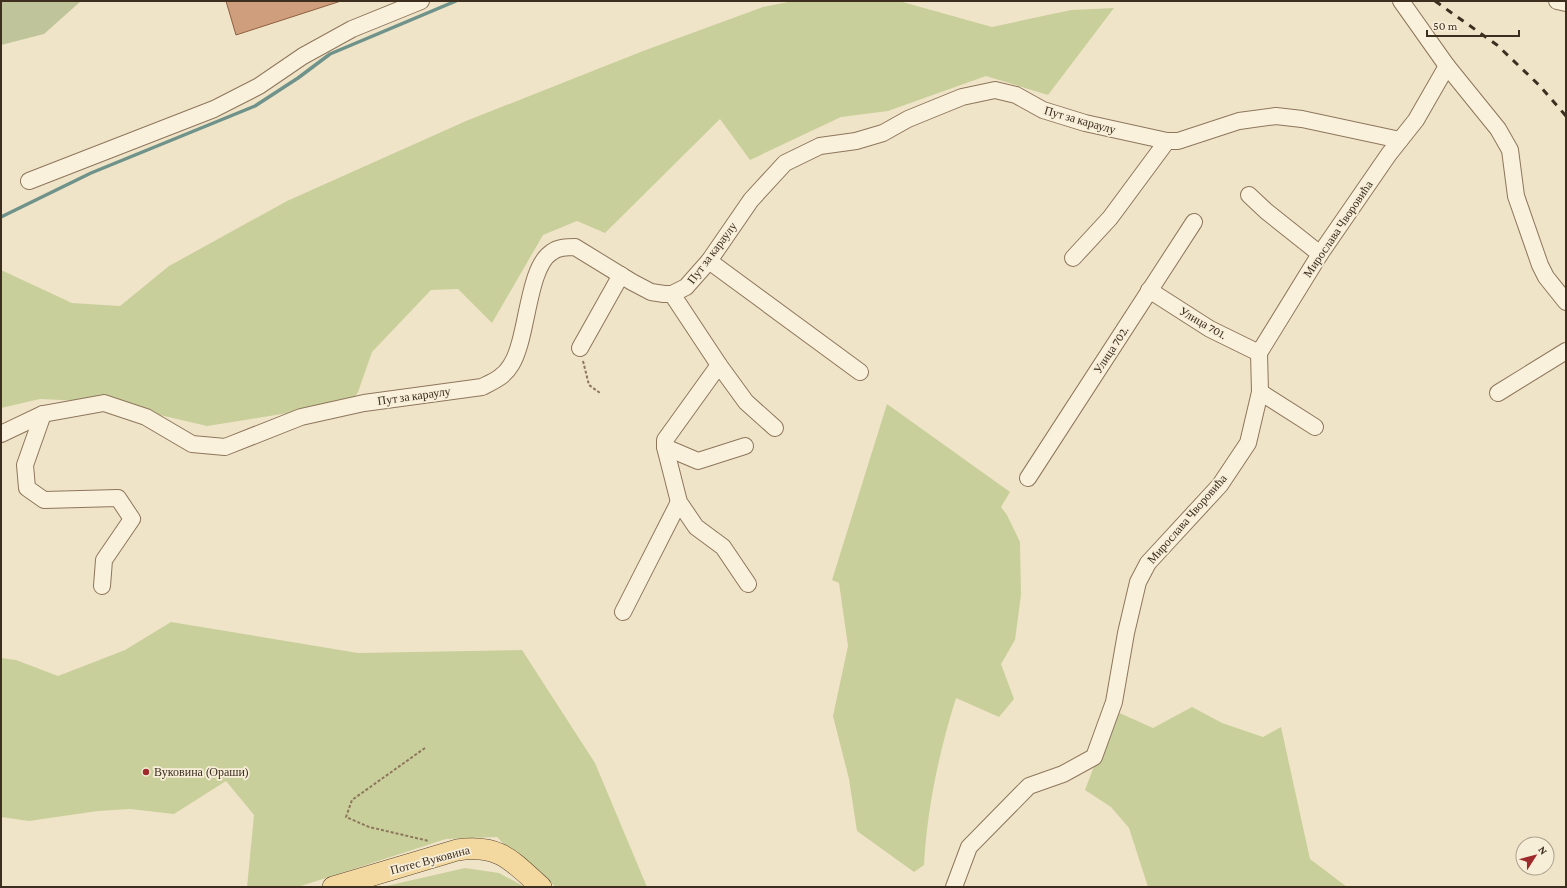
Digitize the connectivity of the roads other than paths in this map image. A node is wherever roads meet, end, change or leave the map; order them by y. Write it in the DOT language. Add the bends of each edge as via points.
graph roads {
  1 [pos="421,1"];
  2 [pos="1401,1"];
  3 [pos="1557,1"];
  4 [pos="1566,3"];
  5 [pos="1447,66"];
  6 [pos="1400,140"];
  7 [pos="1167,141"];
  8 [pos="29,181"];
  9 [pos="1249,195"];
  10 [pos="1194,222"];
  11 [pos="1320,254"];
  12 [pos="1073,258"];
  13 [pos="709,261"];
  14 [pos="621,275"];
  15 [pos="1149,290"];
  16 [pos="672,294"];
  17 [pos="1566,302"];
  18 [pos="580,348"];
  19 [pos="1566,351"];
  20 [pos="1258,353"];
  21 [pos="719,364"];
  22 [pos="860,372"];
  23 [pos="1260,392"];
  24 [pos="1498,393"];
  25 [pos="44,414"];
  26 [pos="1315,427"];
  27 [pos="775,428"];
  28 [pos="1,434"];
  29 [pos="745,446"];
  30 [pos="665,447"];
  31 [pos="1028,478"];
  32 [pos="679,502"];
  33 [pos="748,584"];
  34 [pos="102,586"];
  35 [pos="623,612"];
  36 [pos="333,887"];
  37 [pos="541,887"];
  38 [pos="954,887"];
  1 -- 8 [label="street" via="352,29 303,56 259,86 214,109"];
  2 -- 5 [label="street"];
  3 -- 4 [label="street"];
  5 -- 6 [label="street, Мирослава Чворовића" via="1416,120"];
  5 -- 17 [label="street" via="1498,129 1510,150 1516,196 1540,264 1546,277"];
  6 -- 7 [label="street, Пут за караулу" via="1276,116 1239,121 1178,141"];
  6 -- 11 [label="street, Мирослава Чворовића"];
  7 -- 12 [label="street" via="1110,218"];
  7 -- 13 [label="street, Пут за караулу" via="1085,123 1043,110 1016,95 995,90 962,97 883,133 856,142 820,146 785,163 751,200"];
  9 -- 11 [label="street"];
  10 -- 15 [label="street, Улица 702."];
  11 -- 20 [label="street, Мирослава Чворовића"];
  13 -- 16 [label="street, Пут за караулу" via="686,287"];
  13 -- 22 [label="street"];
  14 -- 16 [label="street, Пут за караулу" via="651,292"];
  14 -- 18 [label="street"];
  14 -- 25 [label="street, Пут за караулу" via="575,247 550,252 536,278 518,352 511,366 499,380 482,386 364,403 301,417 225,447 192,444 146,417 104,403"];
  15 -- 20 [label="street, Улица 701." via="1210,329"];
  15 -- 31 [label="street, Улица 702."];
  16 -- 21 [label="street"];
  19 -- 24 [label="street"];
  20 -- 23 [label="street, Мирослава Чворовића"];
  21 -- 27 [label="street" via="746,402"];
  21 -- 30 [label="street" via="665,440"];
  23 -- 26 [label="street"];
  23 -- 38 [label="street, Мирослава Чворовића" via="1248,442 1220,485 1148,563 1138,582 1114,702 1094,757 1063,774 1029,786 969,847"];
  25 -- 28 [label="street, Пут за караулу"];
  25 -- 34 [label="street" via="25,465 27,488 44,500 118,498 132,519 104,560"];
  29 -- 30 [label="street" via="698,462"];
  30 -- 32 [label="street"];
  32 -- 33 [label="street" via="696,527 724,547"];
  32 -- 35 [label="street"];
  36 -- 37 [label="main road, Потес Вуковина" via="458,850 474,848 491,850 508,857"];
}
